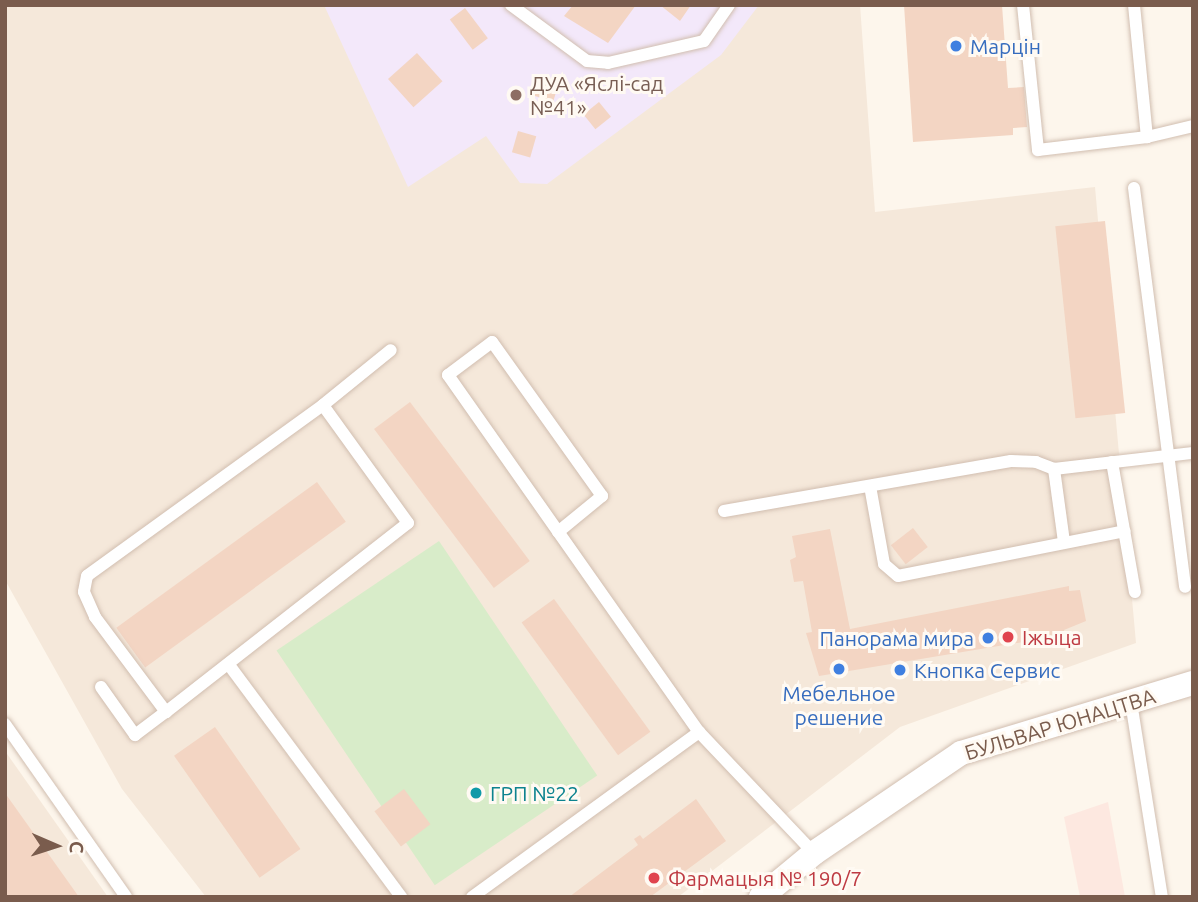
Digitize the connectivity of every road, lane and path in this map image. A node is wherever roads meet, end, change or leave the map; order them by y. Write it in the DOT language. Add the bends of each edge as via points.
graph roads {
  1 [pos="511,5"];
  2 [pos="729,5"];
  3 [pos="1023,5"];
  4 [pos="1135,5"];
  5 [pos="1193,126"];
  6 [pos="1147,137"];
  7 [pos="1134,188"];
  8 [pos="391,350"];
  9 [pos="323,405"];
  10 [pos="1193,453"];
  11 [pos="1168,456"];
  12 [pos="1112,462"];
  13 [pos="1054,469"];
  14 [pos="870,486"];
  15 [pos="724,511"];
  16 [pos="1125,531"];
  17 [pos="558,532"];
  18 [pos="1064,542"];
  19 [pos="1185,587"];
  20 [pos="1135,592"];
  21 [pos="229,665"];
  22 [pos="1193,683"];
  23 [pos="101,687"];
  24 [pos="1131,702"];
  25 [pos="166,712"];
  26 [pos="5,724"];
  27 [pos="699,732"];
  28 [pos="814,853"];
  29 [pos="126,897"];
  30 [pos="401,897"];
  31 [pos="472,897"];
  32 [pos="761,897"];
  33 [pos="1162,897"];
  1 -- 2 [label="lane" via="587,61 608,62 704,41"];
  3 -- 6 [label="lane" via="1038,150"];
  4 -- 6 [label="lane"];
  5 -- 6 [label="lane"];
  7 -- 11 [label="lane"];
  8 -- 9 [label="lane"];
  9 -- 21 [label="lane" via="408,523"];
  9 -- 25 [label="lane" via="87,576 84,592 95,617"];
  10 -- 11 [label="lane"];
  11 -- 12 [label="lane"];
  11 -- 19 [label="lane"];
  12 -- 13 [label="lane"];
  12 -- 16 [label="lane"];
  13 -- 14 [label="lane" via="1036,462 1011,461"];
  13 -- 18 [label="lane"];
  14 -- 15 [label="lane"];
  14 -- 18 [label="lane" via="884,564 898,576"];
  16 -- 18 [label="lane"];
  16 -- 20 [label="lane"];
  17 -- 17 [label="lane" via="447,375 492,342 602,496"];
  17 -- 27 [label="lane"];
  21 -- 25 [label="lane"];
  21 -- 30 [label="lane"];
  22 -- 24 [label="street, БУЛЬВАР ЮНАЦТВА"];
  23 -- 25 [label="lane" via="135,735"];
  24 -- 28 [label="street, БУЛЬВАР ЮНАЦТВА" via="961,753"];
  24 -- 33 [label="lane"];
  26 -- 29 [label="lane"];
  27 -- 28 [label="lane"];
  27 -- 31 [label="lane"];
  28 -- 32 [label="street, БУЛЬВАР ЮНАЦТВА"];
}
